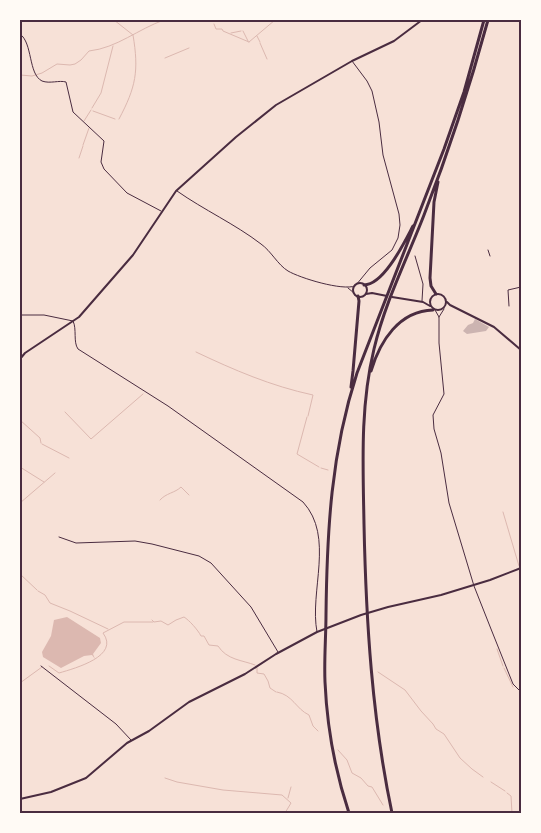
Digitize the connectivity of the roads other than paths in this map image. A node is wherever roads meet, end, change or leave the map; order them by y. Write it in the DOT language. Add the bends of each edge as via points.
graph roads {
  1 [pos="422,20"];
  2 [pos="486,20"];
  3 [pos="20,34"];
  4 [pos="352,60"];
  5 [pos="440,172"];
  6 [pos="176,190"];
  7 [pos="424,202"];
  8 [pos="161,212"];
  9 [pos="488,250"];
  10 [pos="415,256"];
  11 [pos="490,256"];
  12 [pos="362,280"];
  13 [pos="356,285"];
  14 [pos="365,286"];
  15 [pos="521,287"];
  16 [pos="348,288"];
  17 [pos="372,293"];
  18 [pos="366,294"];
  19 [pos="436,294"];
  20 [pos="356,295"];
  21 [pos="430,299"];
  22 [pos="422,302"];
  23 [pos="446,302"];
  24 [pos="430,306"];
  25 [pos="450,306"];
  26 [pos="508,306"];
  27 [pos="445,308"];
  28 [pos="434,310"];
  29 [pos="20,315"];
  30 [pos="439,317"];
  31 [pos="74,322"];
  32 [pos="521,350"];
  33 [pos="20,359"];
  34 [pos="365,396"];
  35 [pos="347,408"];
  36 [pos="59,537"];
  37 [pos="521,568"];
  38 [pos="475,585"];
  39 [pos="317,632"];
  40 [pos="278,653"];
  41 [pos="41,666"];
  42 [pos="521,692"];
  43 [pos="132,740"];
  44 [pos="20,799"];
  45 [pos="349,813"];
  46 [pos="392,813"];
  1 -- 4 [label="street" via="394,40"];
  2 -- 5 [label="highway" via="462,109"];
  2 -- 7 [label="highway"];
  3 -- 8 [label="street" via="36,74 44,82 67,83 74,113 105,142 103,168 127,193"];
  4 -- 6 [label="street" via="276,105"];
  4 -- 12 [label="street" via="372,91 382,151 400,222 392,250 370,268"];
  5 -- 19 [label="highway" via="434,202 430,278"];
  5 -- 34 [label="highway" via="381,325"];
  6 -- 8 [label="street"];
  6 -- 16 [label="street" via="262,244 289,271"];
  7 -- 14 [label="highway" via="395,259"];
  7 -- 35 [label="highway" via="368,343"];
  8 -- 31 [label="street" via="132,255"];
  9 -- 11 [label="street"];
  10 -- 22 [label="street" via="423,284"];
  12 -- 13 [label="street"];
  12 -- 14 [label="street"];
  13 -- 14 [label="street"];
  13 -- 16 [label="street"];
  13 -- 20 [label="street"];
  14 -- 17 [label="street"];
  14 -- 18 [label="street"];
  15 -- 26 [label="street" via="508,290"];
  16 -- 20 [label="street"];
  17 -- 18 [label="street"];
  17 -- 22 [label="street"];
  18 -- 20 [label="street"];
  19 -- 21 [label="street"];
  19 -- 23 [label="street" via="442,295"];
  20 -- 35 [label="highway" via="359,301 354,371"];
  21 -- 22 [label="street"];
  21 -- 24 [label="street"];
  22 -- 24 [label="street"];
  23 -- 25 [label="street"];
  23 -- 27 [label="street"];
  24 -- 28 [label="street"];
  25 -- 27 [label="street"];
  25 -- 32 [label="street" via="490,324"];
  27 -- 28 [label="street"];
  27 -- 30 [label="street"];
  28 -- 30 [label="street"];
  28 -- 34 [label="highway" via="409,316 388,333 377,352"];
  29 -- 31 [label="street"];
  30 -- 38 [label="street" via="444,394 433,415 434,428 449,503"];
  31 -- 33 [label="street"];
  31 -- 39 [label="street" via="78,349 168,406 299,498 308,508 318,535"];
  34 -- 46 [label="highway" via="362,447 367,622 376,722"];
  35 -- 45 [label="highway" via="330,506 325,682 329,727"];
  36 -- 40 [label="street" via="83,544 152,544 205,558 251,607"];
  37 -- 38 [label="street"];
  38 -- 39 [label="street" via="368,613"];
  38 -- 42 [label="street" via="513,684"];
  39 -- 40 [label="street"];
  40 -- 43 [label="street" via="189,702"];
  41 -- 43 [label="street"];
  43 -- 44 [label="street" via="86,778 52,792"];
}
